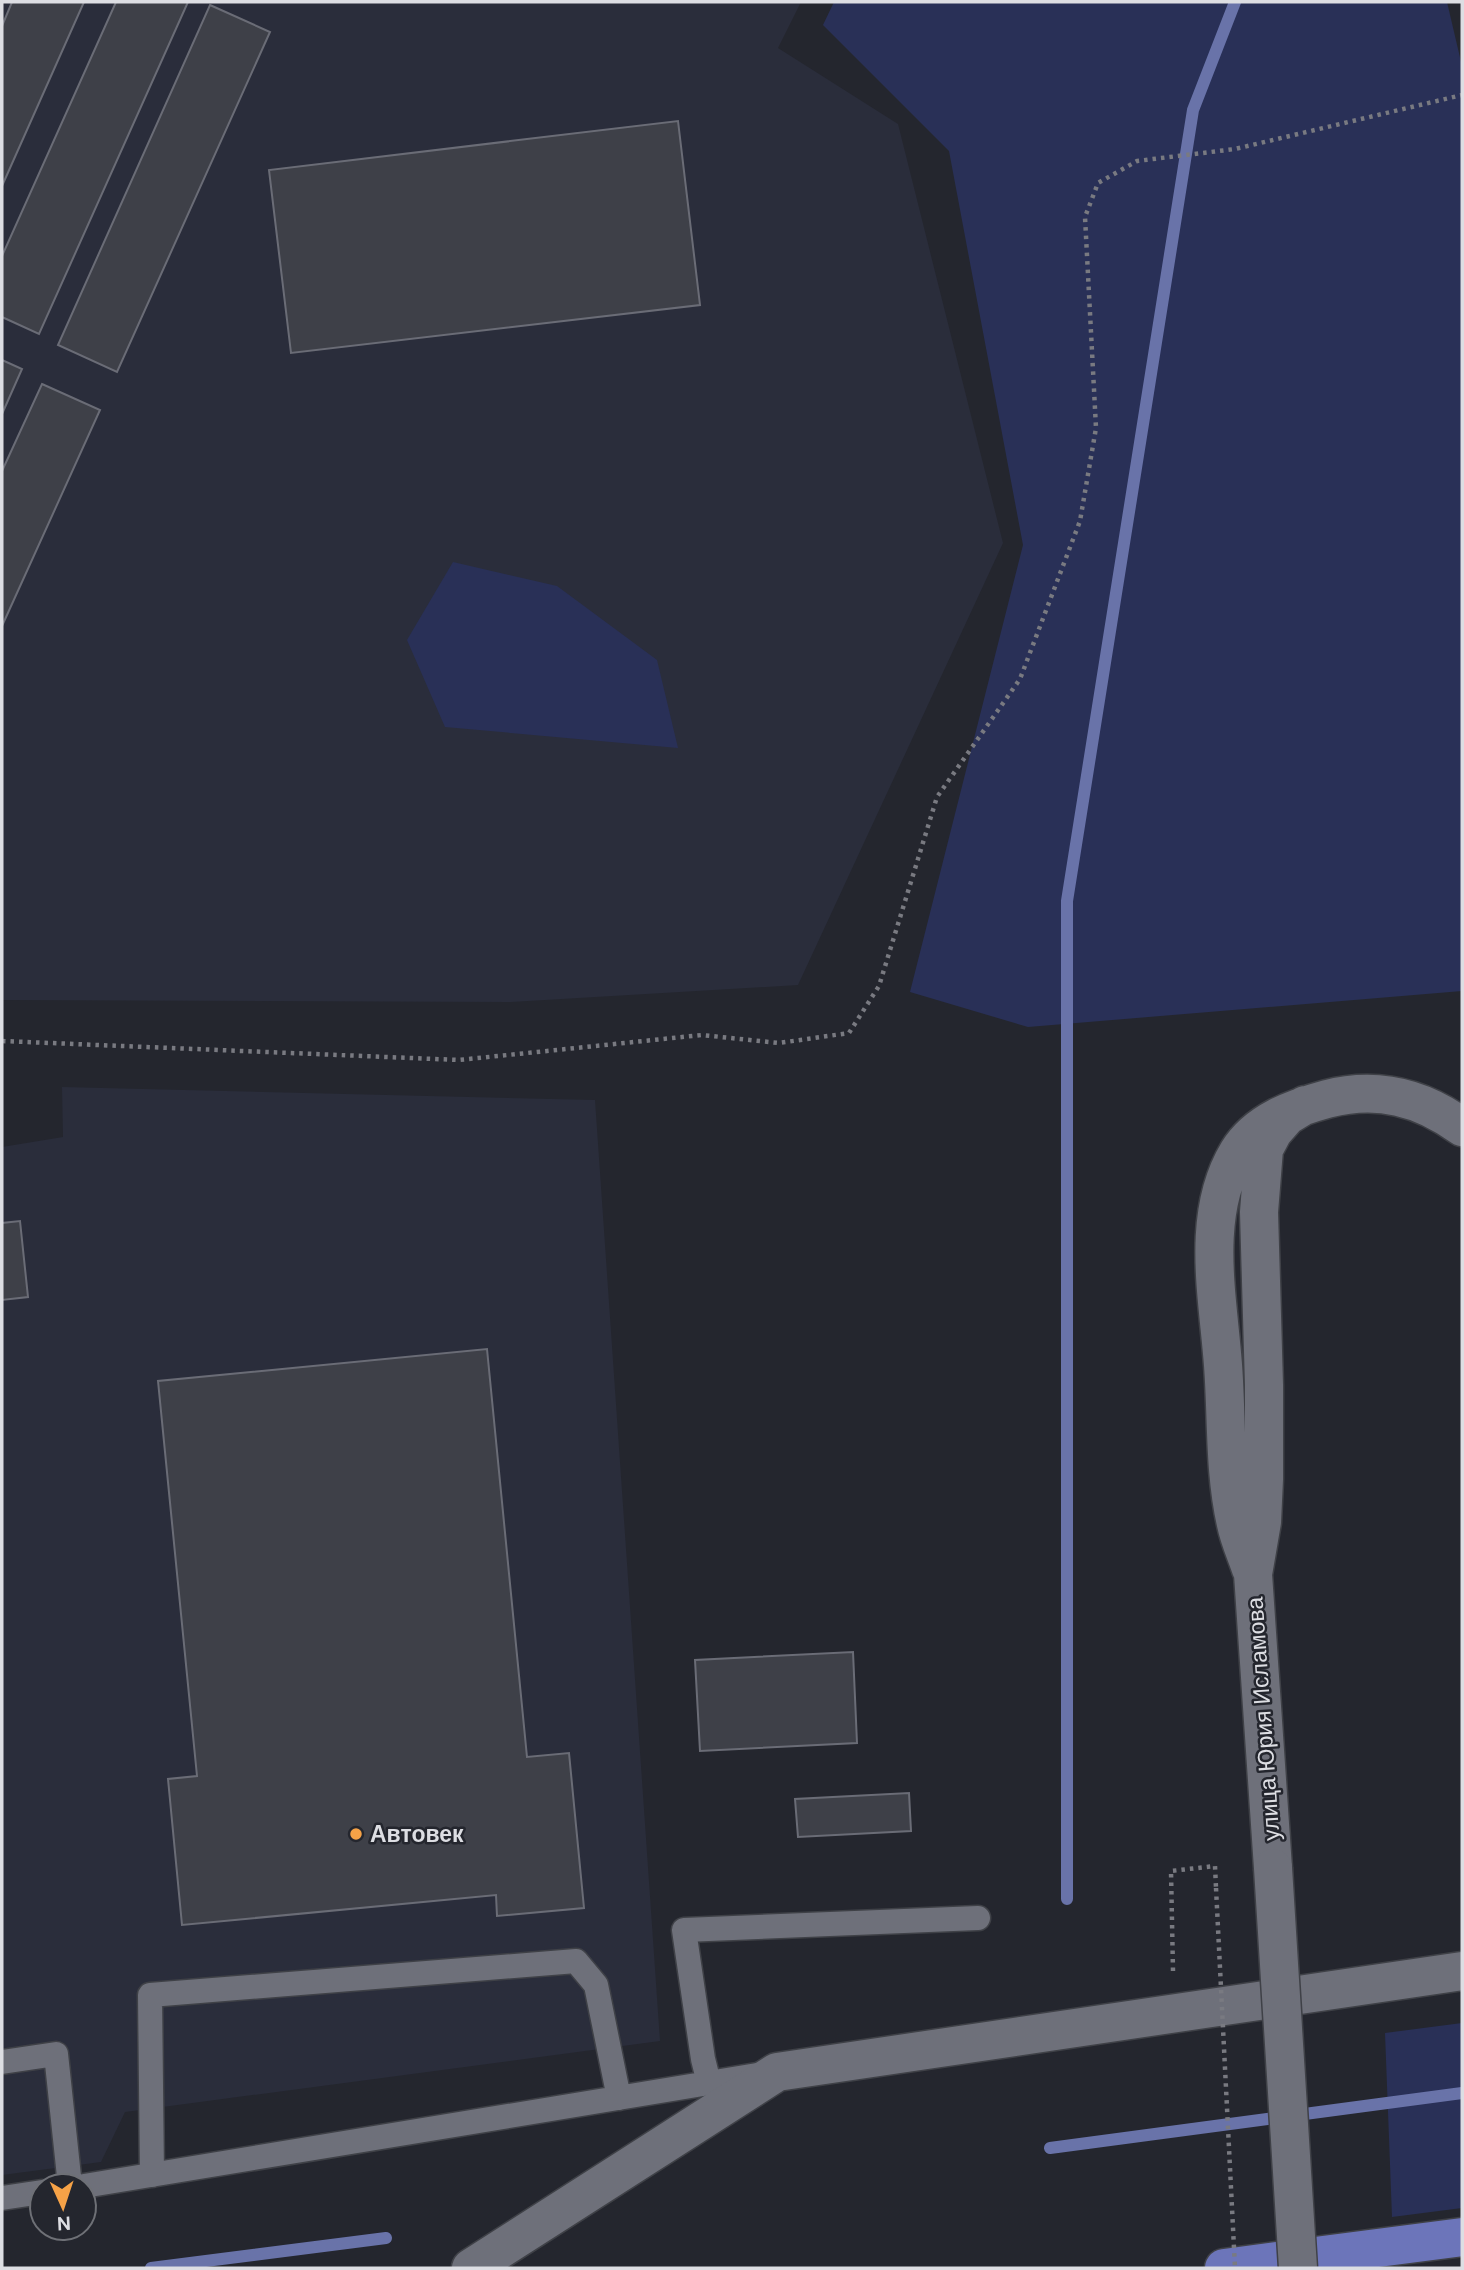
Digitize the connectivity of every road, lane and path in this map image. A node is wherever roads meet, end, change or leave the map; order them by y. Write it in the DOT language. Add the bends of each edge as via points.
graph roads {
  1 [pos="1462,95"];
  2 [pos="2,1041"];
  3 [pos="1305,1105"];
  4 [pos="1462,1127"];
  5 [pos="1253,1574"];
  6 [pos="978,1918"];
  7 [pos="1173,1971"];
  8 [pos="1462,1971"];
  9 [pos="2,2062"];
  10 [pos="777,2072"];
  11 [pos="709,2083"];
  12 [pos="620,2098"];
  13 [pos="69,2172"];
  14 [pos="152,2175"];
  15 [pos="98,2184"];
  16 [pos="28,2194"];
  17 [pos="2,2198"];
  18 [pos="1462,2237"];
  19 [pos="471,2268"];
  20 [pos="1224,2268"];
  21 [pos="1235,2268"];
  22 [pos="1298,2268"];
  1 -- 2 [label="path" via="1235,149 1137,161 1098,183 1085,217 1096,428 1080,521 1020,679 937,797 879,986 849,1033 779,1043 702,1035 459,1060"];
  3 -- 4 [label="street" via="1335,1097 1386,1093 1429,1106"];
  3 -- 5 [label="street, улица Юрия Исламова" via="1273,1132 1261,1170 1264,1479"];
  3 -- 5 [label="street" via="1259,1129 1240,1150 1223,1184 1216,1217 1229,1480 1236,1525"];
  5 -- 22 [label="street, улица Юрия Исламова, bridge"];
  6 -- 11 [label="lane" via="684,1930"];
  7 -- 21 [label="path, bridge" via="1171,1871 1215,1866"];
  8 -- 10 [label="street"];
  9 -- 13 [label="lane" via="56,2054"];
  10 -- 11 [label="lane"];
  10 -- 19 [label="street"];
  11 -- 12 [label="lane"];
  12 -- 14 [label="lane"];
  12 -- 14 [label="lane" via="596,1986 576,1961 150,1995"];
  14 -- 15 [label="lane"];
  16 -- 17 [label="lane"];
  18 -- 20 [label="main road"];
}
